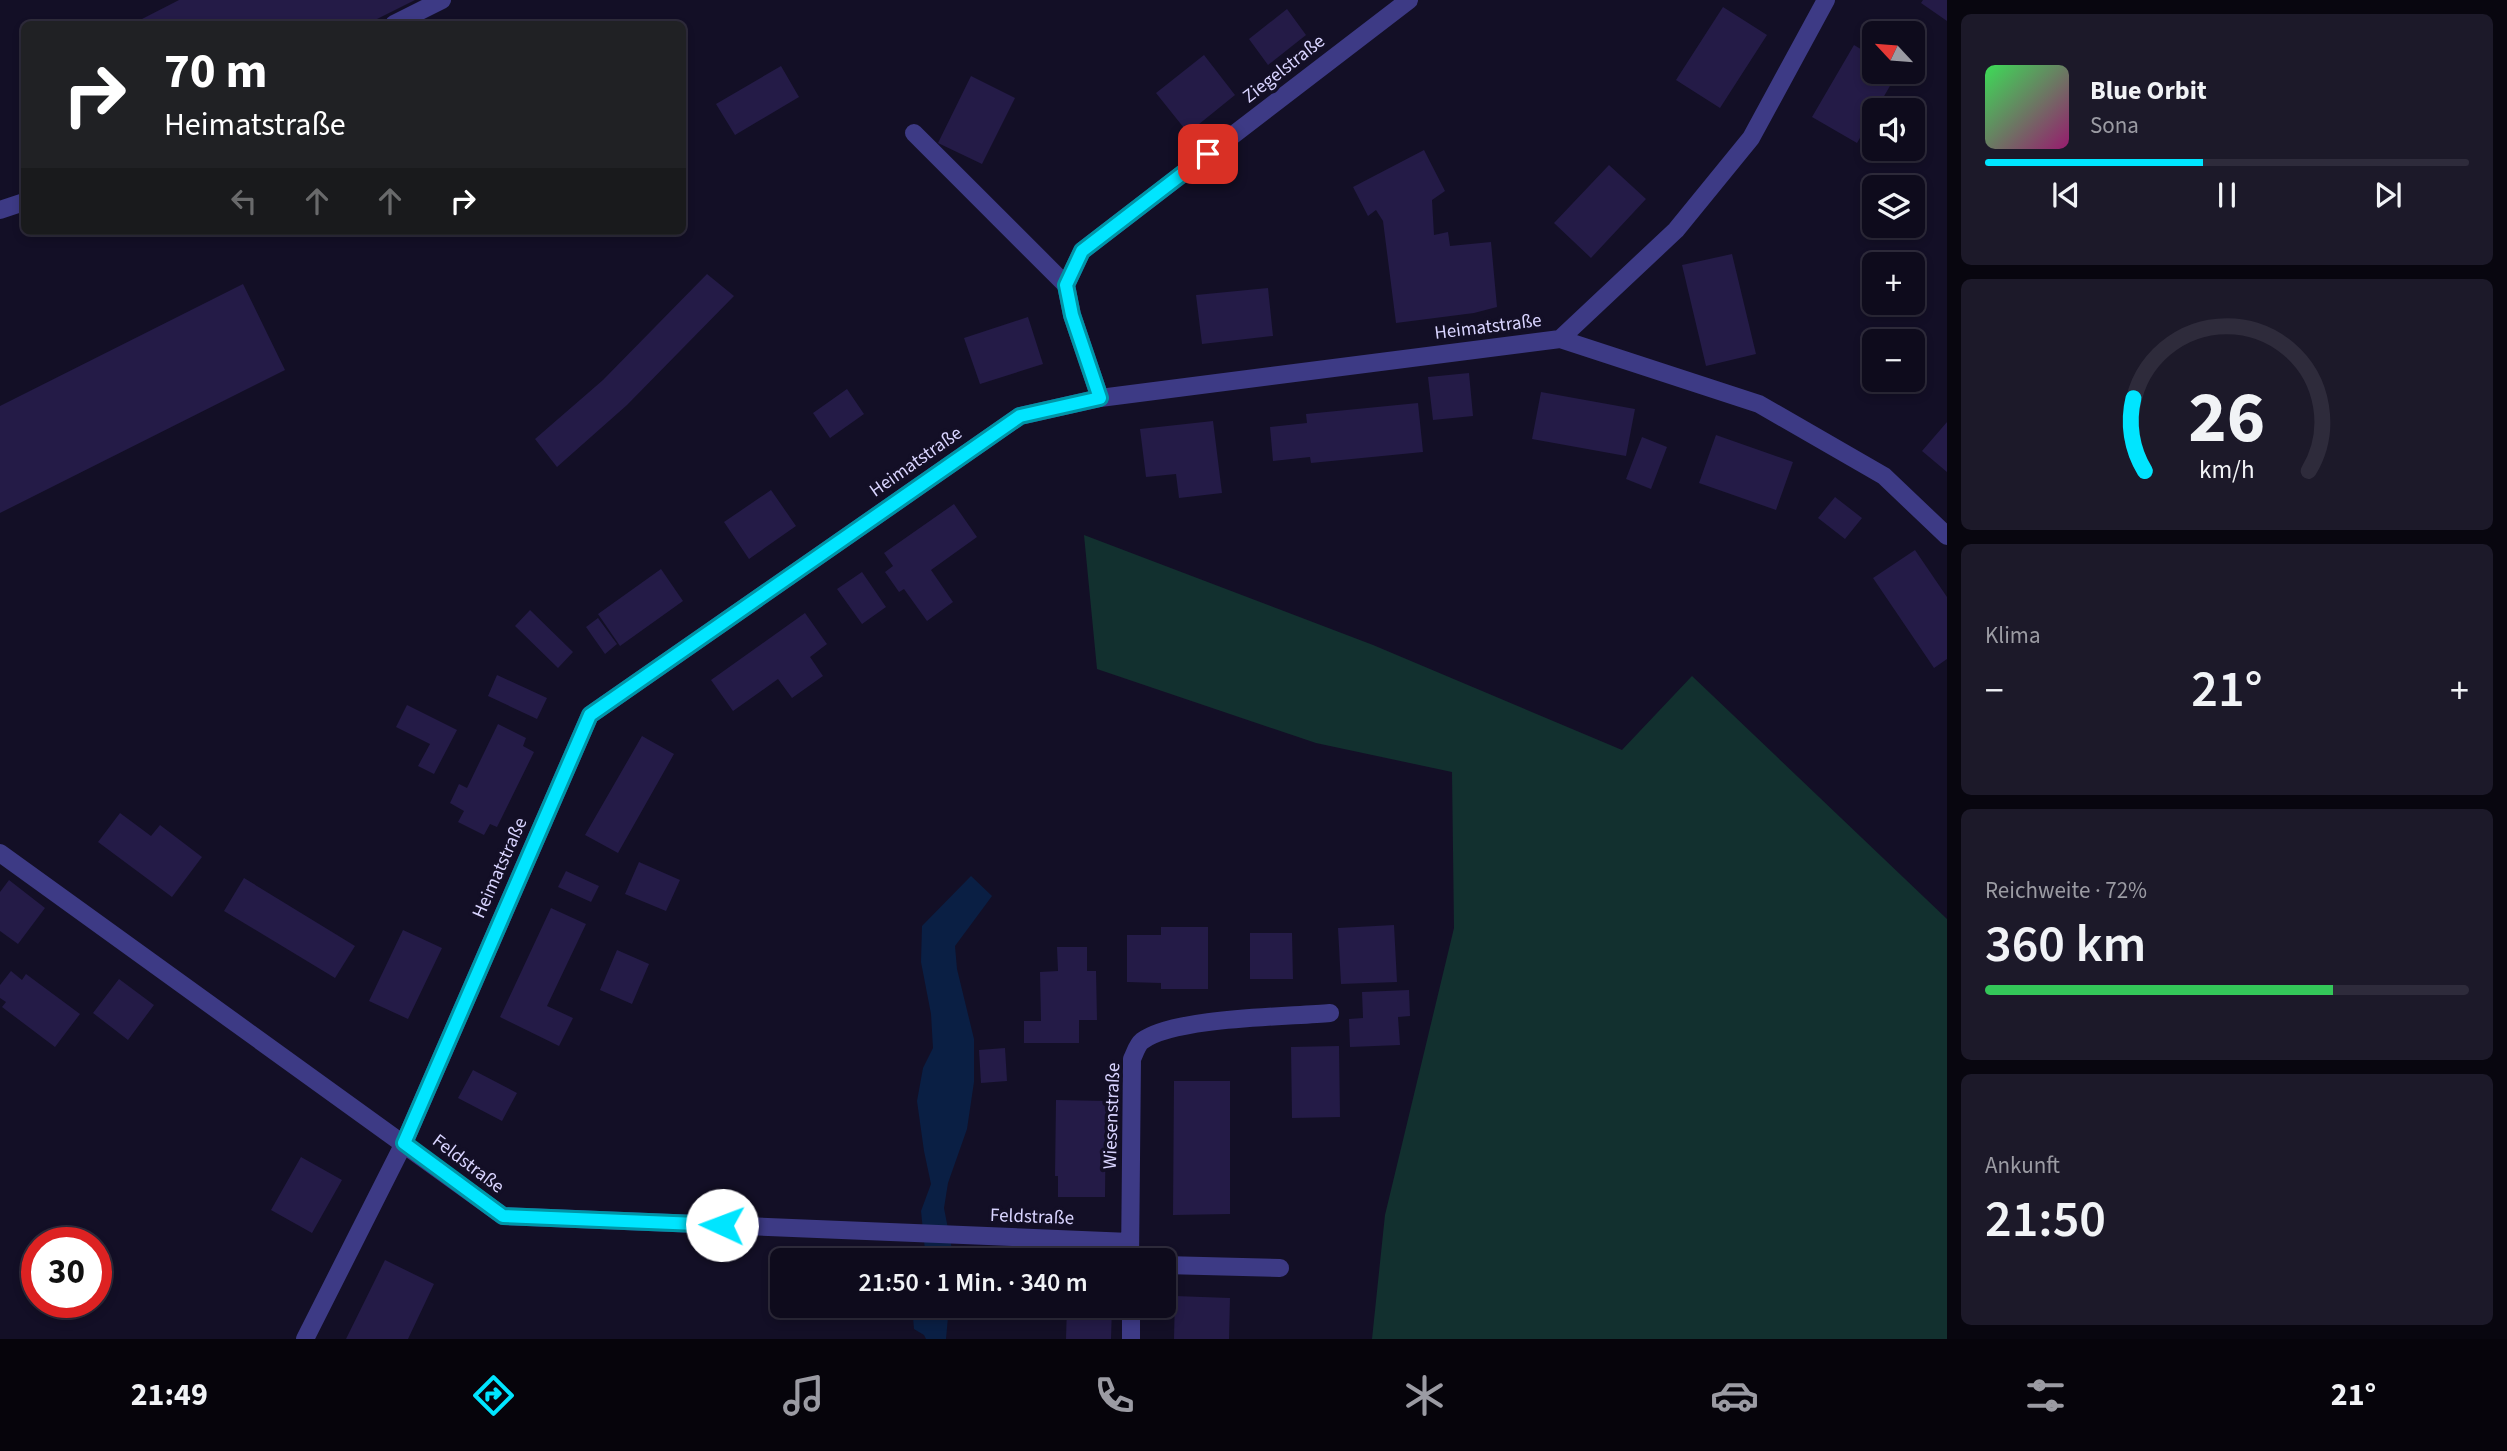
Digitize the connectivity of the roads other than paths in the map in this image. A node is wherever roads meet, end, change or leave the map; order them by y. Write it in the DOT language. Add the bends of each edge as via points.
graph roads {
  1 [pos="442,0"];
  2 [pos="1409,0"];
  3 [pos="1826,0"];
  4 [pos="400,21"];
  5 [pos="914,133"];
  6 [pos="21,203"];
  7 [pos="0,210"];
  8 [pos="1066,285"];
  9 [pos="1560,340"];
  10 [pos="1100,398"];
  11 [pos="1947,536"];
  12 [pos="0,853"];
  13 [pos="1330,1013"];
  14 [pos="404,1143"];
  15 [pos="1105,1248"];
  16 [pos="1130,1248"];
  17 [pos="1176,1265"];
  18 [pos="1280,1268"];
  19 [pos="1130,1318"];
  20 [pos="305,1339"];
  21 [pos="1131,1339"];
  1 -- 4 [label="street"];
  2 -- 8 [label="street, Ziegelstraße" via="1082,251"];
  3 -- 9 [label="street" via="1751,138 1676,230"];
  5 -- 8 [label="street"];
  6 -- 7 [label="street"];
  8 -- 10 [label="street"];
  9 -- 10 [label="street, Heimatstraße"];
  9 -- 11 [label="street, Heimatstraße" via="1759,404 1884,476"];
  10 -- 14 [label="street, Heimatstraße" via="1020,416 590,715"];
  12 -- 14 [label="street, Feldstraße"];
  13 -- 16 [label="street, Wiesenstraße" via="1164,1029 1140,1042 1132,1059"];
  14 -- 15 [label="street, Feldstraße" via="503,1216 1015,1237"];
  14 -- 20 [label="street, Heimatstraße"];
  17 -- 18 [label="street"];
  19 -- 21 [label="street"];
}
